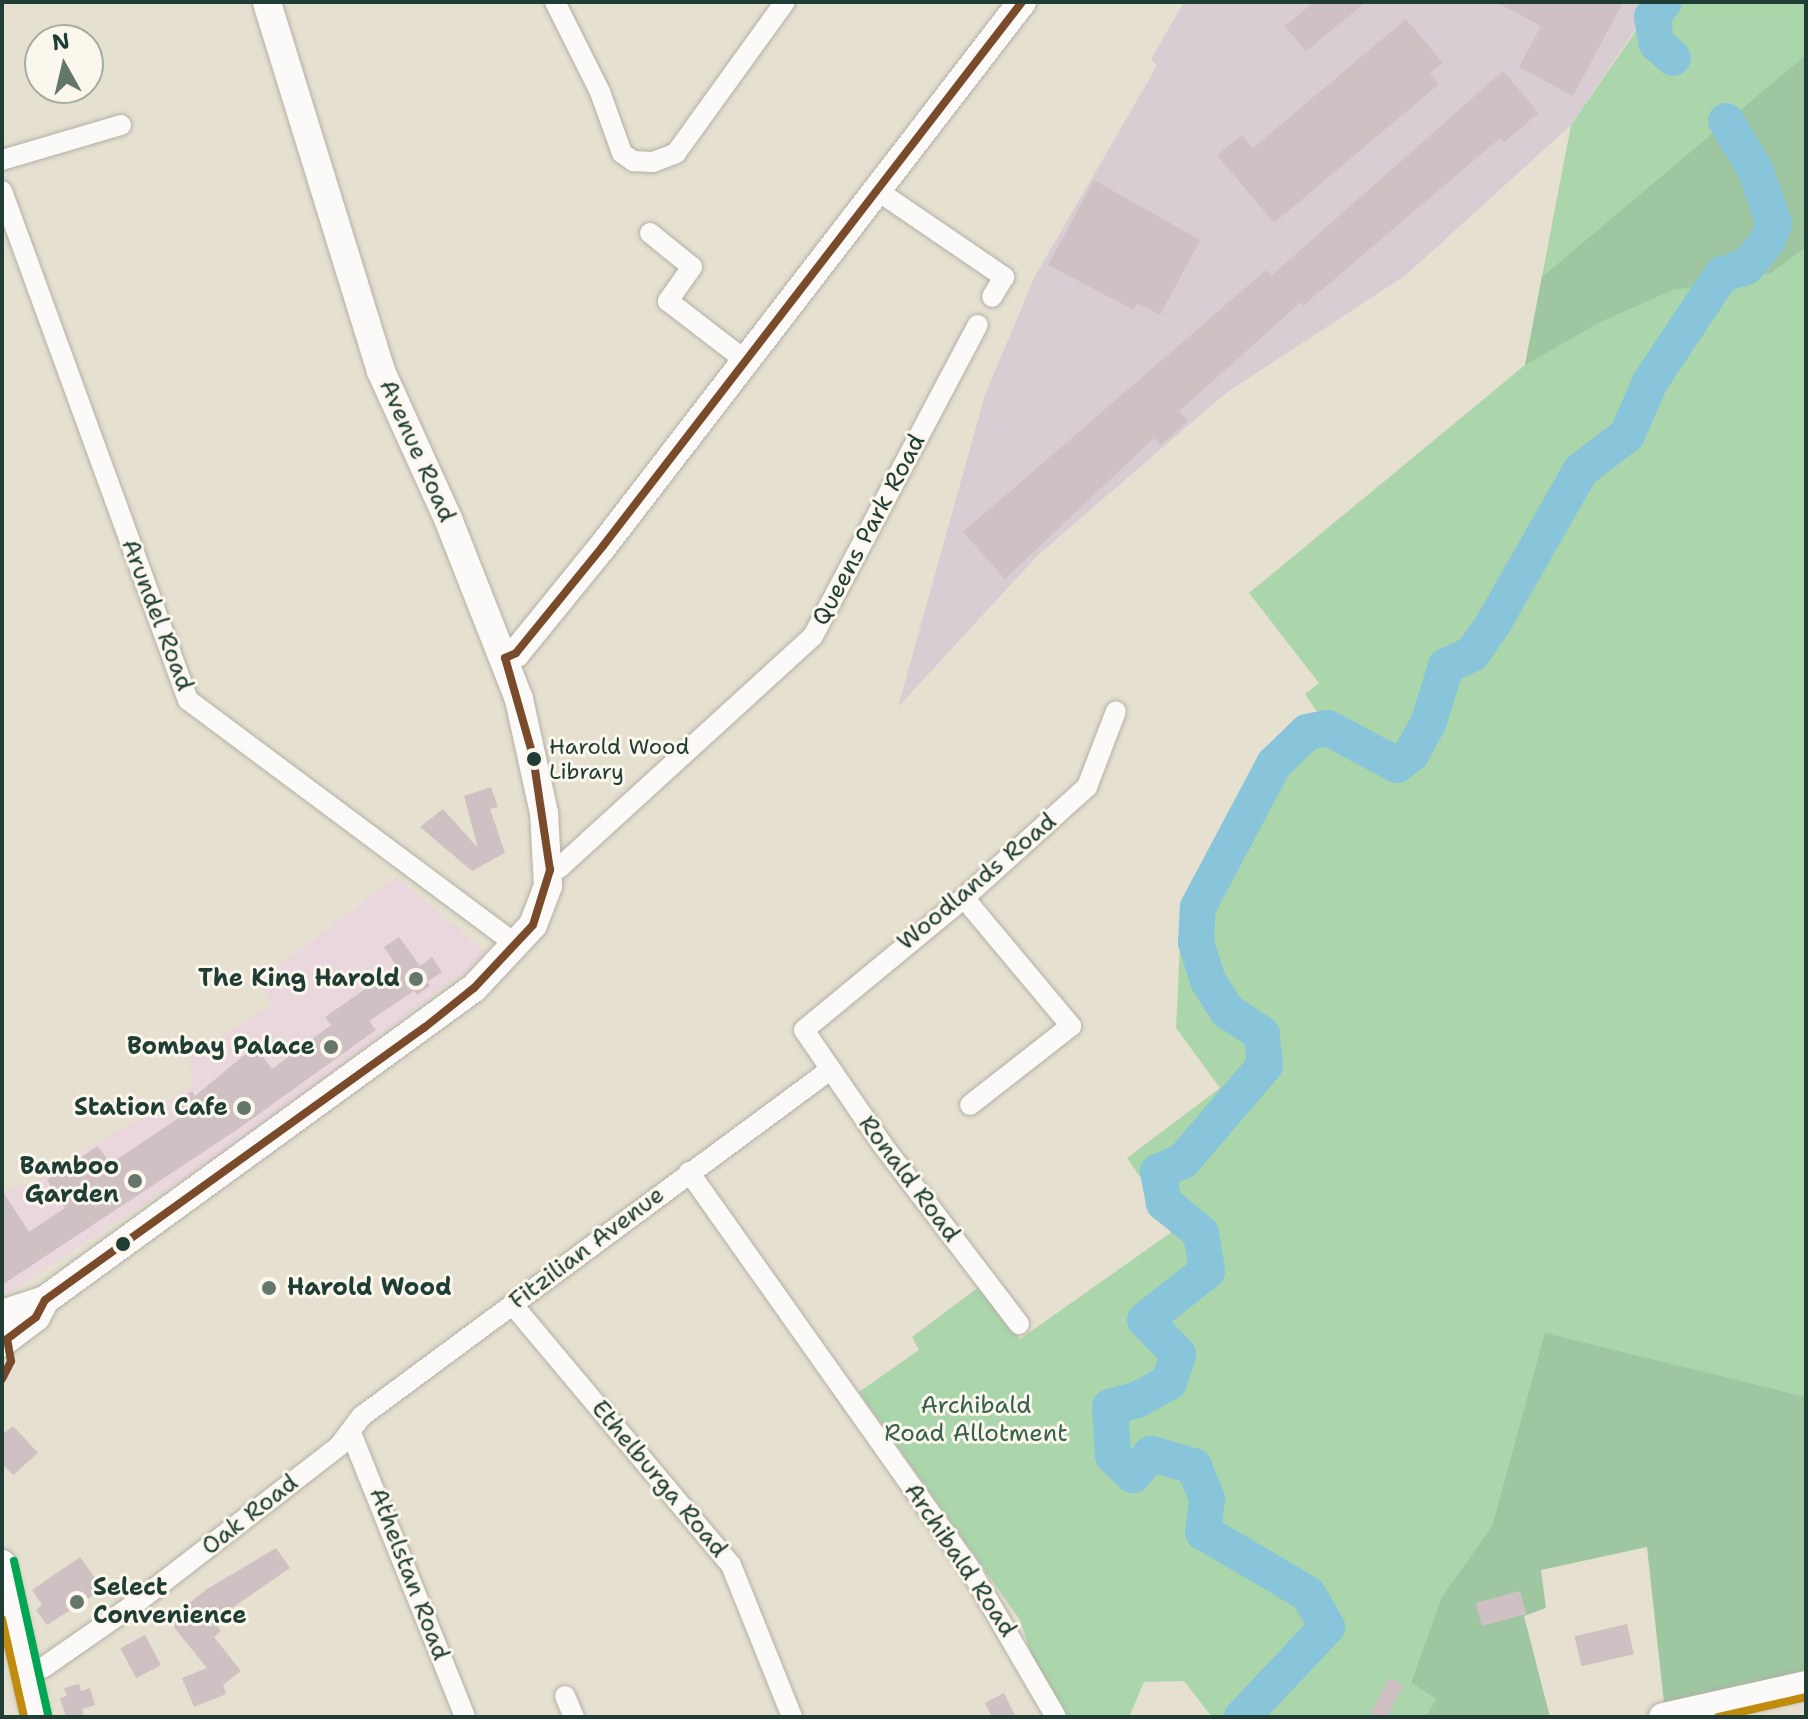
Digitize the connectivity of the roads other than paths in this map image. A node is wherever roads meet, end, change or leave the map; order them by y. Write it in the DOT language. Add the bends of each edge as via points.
graph roads {
  1 [pos="267,2"];
  2 [pos="555,2"];
  3 [pos="785,2"];
  4 [pos="1022,2"];
  5 [pos="121,125"];
  6 [pos="2,160"];
  7 [pos="2,191"];
  8 [pos="878,191"];
  9 [pos="650,233"];
  10 [pos="992,297"];
  11 [pos="978,325"];
  12 [pos="746,361"];
  13 [pos="505,658"];
  14 [pos="1116,711"];
  15 [pos="550,870"];
  16 [pos="964,898"];
  17 [pos="517,945"];
  18 [pos="804,1030"];
  19 [pos="830,1070"];
  20 [pos="970,1105"];
  21 [pos="689,1172"];
  22 [pos="512,1304"];
  23 [pos="1019,1324"];
  24 [pos="3,1331"];
  25 [pos="351,1433"];
  26 [pos="2,1564"];
  27 [pos="26,1674"];
  28 [pos="1806,1685"];
  29 [pos="565,1696"];
  30 [pos="36,1717"];
  31 [pos="465,1717"];
  32 [pos="574,1717"];
  33 [pos="792,1717"];
  34 [pos="1056,1717"];
  35 [pos="1663,1717"];
  1 -- 13 [label="street, Avenue Road" via="372,344"];
  2 -- 3 [label="street" via="600,92 622,153 633,161 653,162 676,153"];
  4 -- 8 [label="street"];
  5 -- 6 [label="street"];
  7 -- 17 [label="street, Arundel Road" via="188,700"];
  8 -- 10 [label="street" via="1004,277"];
  8 -- 12 [label="street"];
  9 -- 12 [label="street" via="692,267 668,301"];
  11 -- 15 [label="street, Queens Park Road" via="813,636 559,868"];
  12 -- 13 [label="street" via="516,653"];
  13 -- 15 [label="street, Avenue Road" via="533,756"];
  14 -- 16 [label="street, Woodlands Road" via="1087,787"];
  15 -- 17 [label="street, Avenue Road" via="544,902"];
  16 -- 18 [label="street, Woodlands Road"];
  16 -- 20 [label="street" via="1071,1026"];
  17 -- 24 [label="street" via="424,1028"];
  18 -- 19 [label="street, Ronald Road"];
  19 -- 21 [label="street, Fitzilian Avenue"];
  19 -- 23 [label="street, Ronald Road"];
  21 -- 22 [label="street, Fitzilian Avenue"];
  21 -- 34 [label="street, Archibald Road" via="967,1564"];
  22 -- 25 [label="street, Fitzilian Avenue" via="362,1416"];
  22 -- 33 [label="street, Ethelburga Road" via="731,1565"];
  25 -- 27 [label="street, Oak Road" via="136,1603"];
  25 -- 31 [label="street, Athelstan Road"];
  26 -- 27 [label="street"];
  27 -- 30 [label="street"];
  28 -- 35 [label="street"];
  29 -- 32 [label="street"];
}
